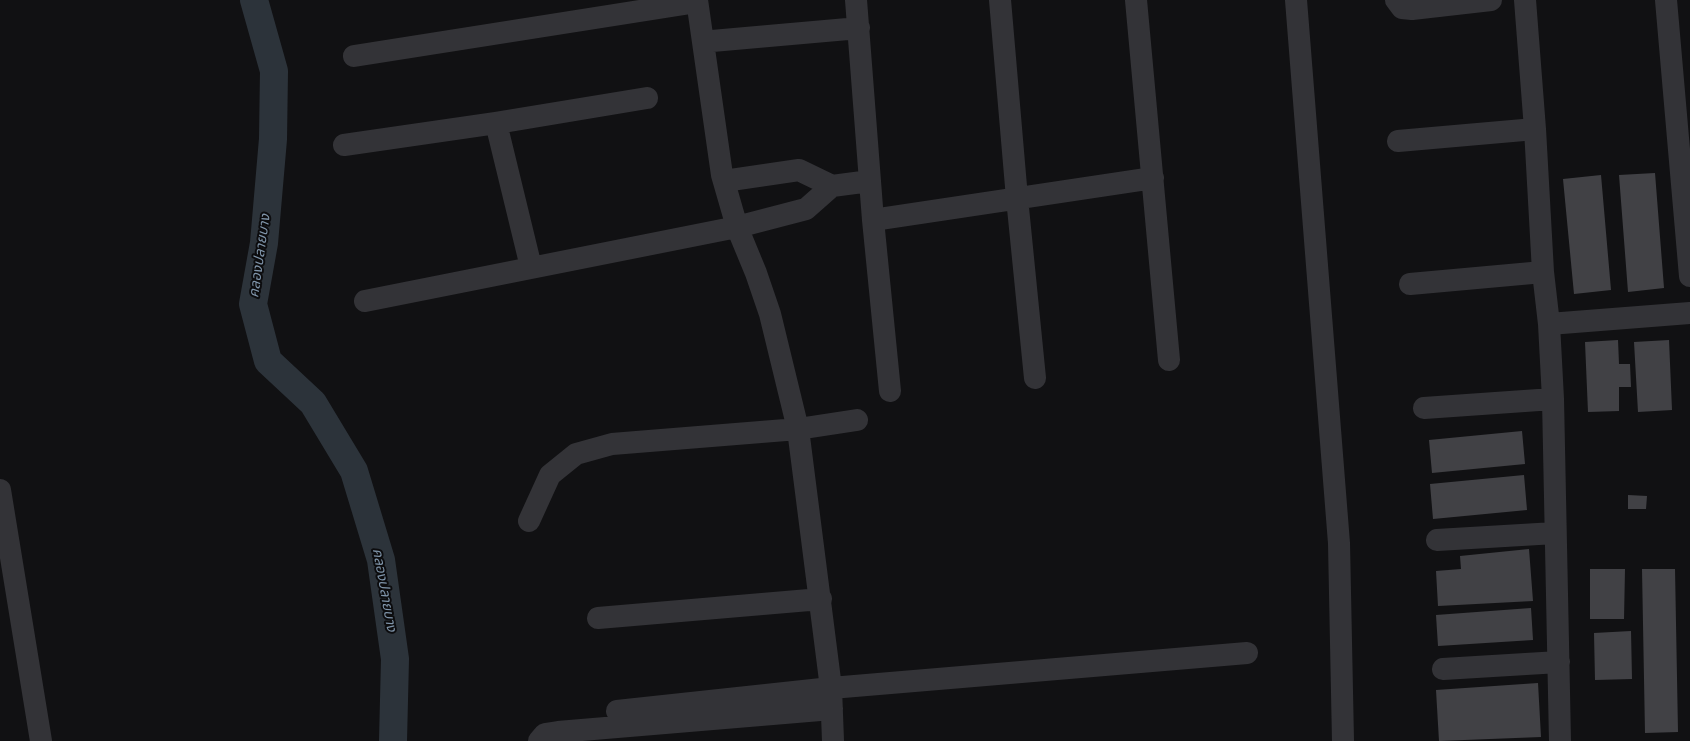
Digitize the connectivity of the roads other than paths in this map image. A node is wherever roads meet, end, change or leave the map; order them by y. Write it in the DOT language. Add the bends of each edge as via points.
graph roads {
  1 [pos="856,0"];
  2 [pos="1000,0"];
  3 [pos="1136,0"];
  4 [pos="1296,0"];
  5 [pos="1396,0"];
  6 [pos="1491,0"];
  7 [pos="1525,0"];
  8 [pos="1666,0"];
  9 [pos="697,1"];
  10 [pos="859,28"];
  11 [pos="712,41"];
  12 [pos="354,56"];
  13 [pos="647,98"];
  14 [pos="496,123"];
  15 [pos="1535,129"];
  16 [pos="1398,141"];
  17 [pos="344,145"];
  18 [pos="1153,178"];
  19 [pos="724,181"];
  20 [pos="870,181"];
  21 [pos="832,186"];
  22 [pos="1017,198"];
  23 [pos="873,220"];
  24 [pos="737,227"];
  25 [pos="532,267"];
  26 [pos="1542,272"];
  27 [pos="1690,276"];
  28 [pos="1410,284"];
  29 [pos="365,301"];
  30 [pos="1690,313"];
  31 [pos="1549,324"];
  32 [pos="1169,360"];
  33 [pos="1035,378"];
  34 [pos="890,391"];
  35 [pos="1553,399"];
  36 [pos="1424,408"];
  37 [pos="857,420"];
  38 [pos="798,429"];
  39 [pos="0,490"];
  40 [pos="529,521"];
  41 [pos="1555,533"];
  42 [pos="1437,540"];
  43 [pos="821,599"];
  44 [pos="598,618"];
  45 [pos="1247,652"];
  46 [pos="1559,662"];
  47 [pos="1443,669"];
  48 [pos="831,698"];
  49 [pos="617,711"];
  50 [pos="41,741"];
  51 [pos="539,741"];
  52 [pos="832,741"];
  53 [pos="1343,741"];
  54 [pos="1560,741"];
  1 -- 10 [label="street"];
  2 -- 22 [label="street"];
  3 -- 18 [label="street"];
  4 -- 53 [label="street" via="1339,543"];
  5 -- 6 [label="street" via="1402,8 1412,9"];
  7 -- 15 [label="street"];
  8 -- 27 [label="street"];
  9 -- 12 [label="street"];
  9 -- 19 [label="street"];
  10 -- 11 [label="street"];
  10 -- 20 [label="street"];
  13 -- 14 [label="street"];
  14 -- 17 [label="street"];
  14 -- 25 [label="street"];
  15 -- 16 [label="street"];
  15 -- 26 [label="street"];
  18 -- 22 [label="street"];
  18 -- 32 [label="street"];
  19 -- 21 [label="street" via="799,170"];
  19 -- 24 [label="street"];
  20 -- 21 [label="street"];
  20 -- 23 [label="street"];
  21 -- 24 [label="street" via="806,209"];
  22 -- 23 [label="street"];
  22 -- 33 [label="street"];
  23 -- 34 [label="street"];
  24 -- 25 [label="street"];
  24 -- 38 [label="street" via="770,314"];
  25 -- 29 [label="street"];
  26 -- 28 [label="street"];
  26 -- 31 [label="street"];
  30 -- 31 [label="street"];
  31 -- 35 [label="street"];
  35 -- 36 [label="street"];
  35 -- 41 [label="street"];
  37 -- 38 [label="street"];
  38 -- 40 [label="street" via="612,444 576,454 550,476"];
  38 -- 43 [label="street"];
  39 -- 50 [label="street"];
  41 -- 42 [label="street"];
  41 -- 46 [label="street"];
  43 -- 44 [label="street"];
  43 -- 48 [label="street"];
  45 -- 48 [label="street"];
  46 -- 47 [label="street"];
  46 -- 54 [label="street"];
  48 -- 49 [label="street"];
  48 -- 51 [label="street" via="558,732 545,734"];
  48 -- 52 [label="street"];
}
